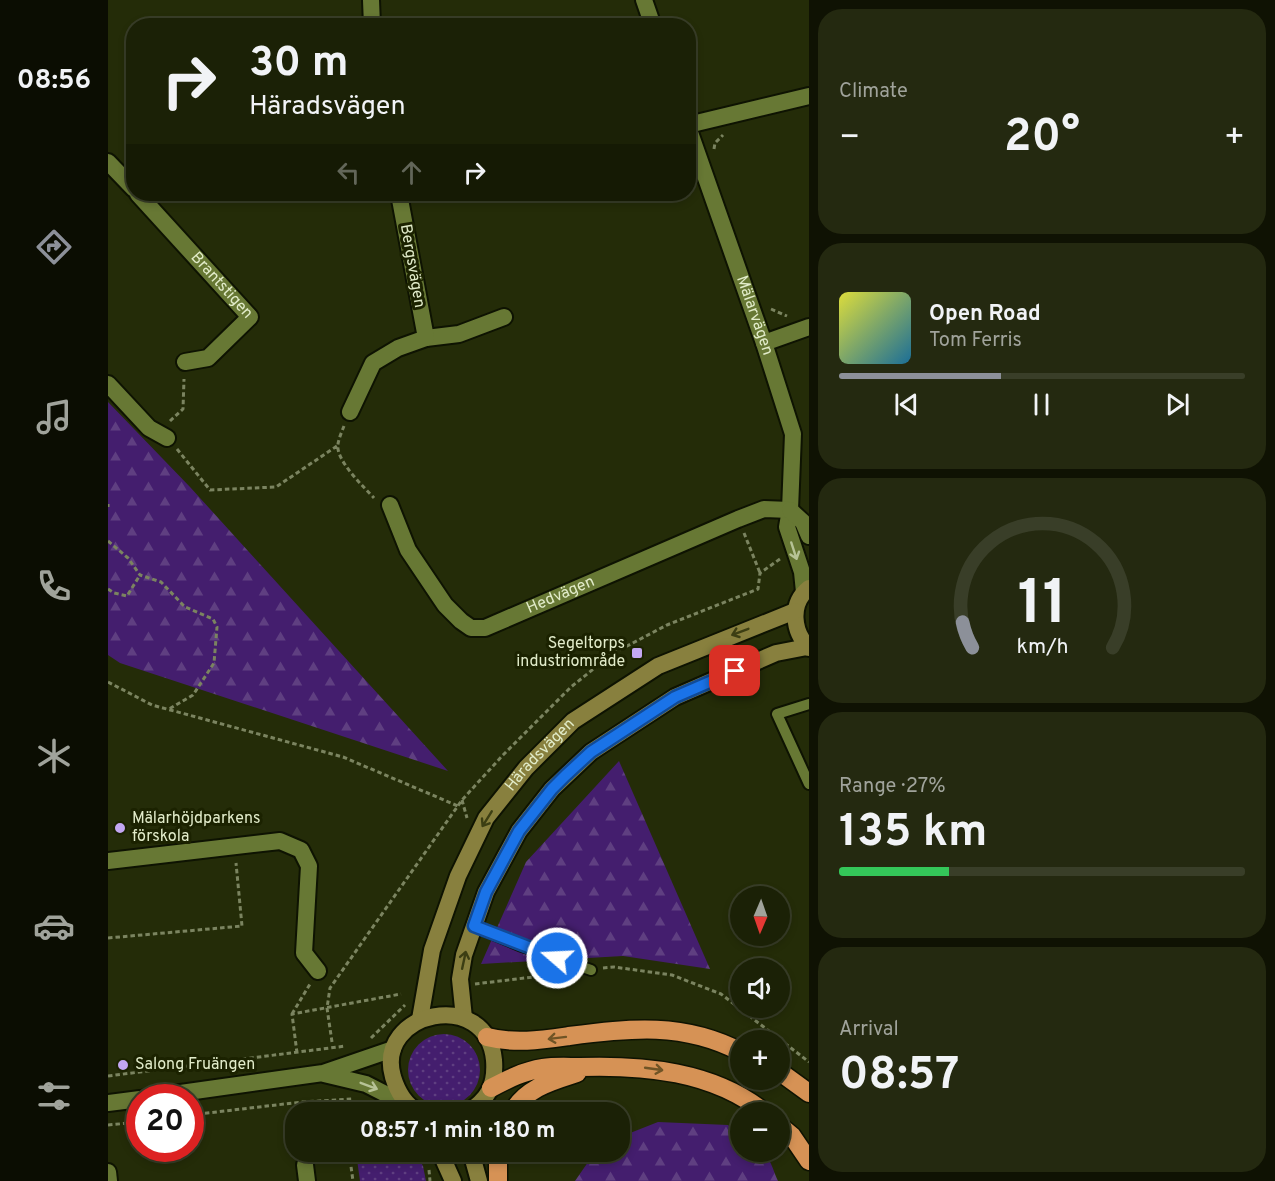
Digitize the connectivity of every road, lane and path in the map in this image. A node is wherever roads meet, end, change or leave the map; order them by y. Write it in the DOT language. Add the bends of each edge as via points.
graph roads {
  1 [pos="371,0"];
  2 [pos="644,0"];
  3 [pos="372,18"];
  4 [pos="650,18"];
  5 [pos="808,96"];
  6 [pos="696,124"];
  7 [pos="724,133"];
  8 [pos="696,149"];
  9 [pos="713,154"];
  10 [pos="108,162"];
  11 [pos="126,181"];
  12 [pos="144,201"];
  13 [pos="400,201"];
  14 [pos="768,308"];
  15 [pos="504,317"];
  16 [pos="790,317"];
  17 [pos="808,327"];
  18 [pos="426,338"];
  19 [pos="764,343"];
  20 [pos="185,362"];
  21 [pos="108,384"];
  22 [pos="183,409"];
  23 [pos="350,412"];
  24 [pos="167,438"];
  25 [pos="337,446"];
  26 [pos="390,505"];
  27 [pos="790,510"];
  28 [pos="738,519"];
  29 [pos="808,536"];
  30 [pos="108,541"];
  31 [pos="794,553"];
  32 [pos="760,573"];
  33 [pos="140,575"];
  34 [pos="108,589"];
  35 [pos="806,590"];
  36 [pos="795,611"];
  37 [pos="808,648"];
  38 [pos="108,682"];
  39 [pos="808,705"];
  40 [pos="169,709"];
  41 [pos="808,782"];
  42 [pos="462,800"];
  43 [pos="458,806"];
  44 [pos="467,818"];
  45 [pos="235,847"];
  46 [pos="108,861"];
  47 [pos="474,926"];
  48 [pos="108,938"];
  49 [pos="591,970"];
  50 [pos="318,971"];
  51 [pos="473,984"];
  52 [pos="400,994"];
  53 [pos="408,1003"];
  54 [pos="327,1008"];
  55 [pos="292,1014"];
  56 [pos="464,1018"];
  57 [pos="420,1019"];
  58 [pos="487,1037"];
  59 [pos="332,1042"];
  60 [pos="365,1044"];
  61 [pos="354,1045"];
  62 [pos="730,1046"];
  63 [pos="393,1049"];
  64 [pos="297,1053"];
  65 [pos="808,1062"];
  66 [pos="596,1066"];
  67 [pos="323,1073"];
  68 [pos="108,1077"];
  69 [pos="790,1080"];
  70 [pos="204,1090"];
  71 [pos="808,1094"];
  72 [pos="358,1099"];
  73 [pos="485,1100"];
  74 [pos="126,1101"];
  75 [pos="302,1102"];
  76 [pos="400,1102"];
  77 [pos="407,1102"];
  78 [pos="520,1102"];
  79 [pos="749,1102"];
  80 [pos="108,1103"];
  81 [pos="285,1104"];
  82 [pos="204,1113"];
  83 [pos="126,1123"];
  84 [pos="108,1125"];
  85 [pos="790,1134"];
  86 [pos="808,1161"];
  87 [pos="350,1162"];
  88 [pos="444,1162"];
  89 [pos="474,1162"];
  90 [pos="498,1162"];
  91 [pos="108,1172"];
  92 [pos="109,1181"];
  93 [pos="353,1181"];
  94 [pos="453,1181"];
  95 [pos="479,1181"];
  96 [pos="498,1181"];
  1 -- 3 [label="street"];
  2 -- 4 [label="street"];
  5 -- 6 [label="street"];
  7 -- 9 [label="path" via="715,143"];
  8 -- 19 [label="street, Mälarvägen"];
  10 -- 11 [label="street"];
  12 -- 20 [label="street, Brantstigen" via="250,317 208,358"];
  13 -- 18 [label="street, Bergsvägen"];
  14 -- 16 [label="path"];
  15 -- 18 [label="street" via="459,334"];
  17 -- 19 [label="street"];
  18 -- 23 [label="street" via="373,363"];
  19 -- 27 [label="street, Mälarvägen" via="793,434"];
  20 -- 22 [label="path"];
  21 -- 24 [label="street" via="149,428"];
  23 -- 25 [label="path"];
  24 -- 25 [label="path" via="210,490 276,488"];
  25 -- 26 [label="path" via="347,467 382,507"];
  26 -- 28 [label="street, Hedvägen" via="408,550 445,604 471,628 485,628"];
  27 -- 28 [label="street, Hedvägen" via="764,509"];
  27 -- 29 [label="street" via="803,522"];
  27 -- 31 [label="street, Mälarvägen, one-way" via="787,527"];
  28 -- 32 [label="path"];
  30 -- 33 [label="path"];
  31 -- 32 [label="path"];
  31 -- 35 [label="street, Mälarvägen"];
  32 -- 42 [label="path" via="758,589 667,626 612,654 571,687"];
  33 -- 34 [label="path" via="127,596"];
  33 -- 40 [label="path" via="161,582 185,607 213,619 217,627 214,663 193,695"];
  35 -- 36 [label="main road"];
  36 -- 37 [label="main road" via="797,633"];
  36 -- 57 [label="main road, Häradsvägen, one-way" via="658,666 573,721 526,768 486,818 458,876 432,950"];
  37 -- 47 [label="main road, Häradsvägen" via="776,653 675,697 591,752 552,789 519,831 486,892"];
  38 -- 40 [label="path" via="152,705"];
  39 -- 41 [label="lane" via="777,714"];
  40 -- 43 [label="path" via="343,757"];
  42 -- 43 [label="path"];
  42 -- 44 [label="path"];
  43 -- 54 [label="path" via="330,988"];
  45 -- 46 [label="street"];
  45 -- 48 [label="path" via="242,926"];
  45 -- 50 [label="street" via="280,841 301,850 309,866 304,953"];
  47 -- 49 [label="lane"];
  56 -- 47 [label="main road, Häradsvägen, one-way" via="460,979"];
  49 -- 51 [label="path"];
  49 -- 65 [label="path" via="614,967 672,975 721,994"];
  50 -- 55 [label="path"];
  52 -- 54 [label="path"];
  53 -- 60 [label="path"];
  54 -- 55 [label="path"];
  54 -- 59 [label="path"];
  55 -- 64 [label="path"];
  56 -- 57 [label="main road" via="445,1014"];
  56 -- 58 [label="main road" via="476,1024"];
  57 -- 63 [label="main road" via="403,1032"];
  62 -- 58 [label="highway, one-way" via="659,1029 507,1042"];
  58 -- 73 [label="main road" via="493,1048 495,1074"];
  61 -- 64 [label="path"];
  63 -- 67 [label="street"];
  63 -- 77 [label="main road" via="391,1069 397,1091"];
  64 -- 68 [label="path"];
  66 -- 73 [label="highway" via="543,1068 515,1075"];
  66 -- 78 [label="highway" via="538,1086"];
  66 -- 79 [label="highway, one-way" via="676,1072 719,1086"];
  67 -- 70 [label="street"];
  67 -- 76 [label="street, one-way" via="366,1083"];
  69 -- 71 [label="highway"];
  72 -- 75 [label="path"];
  74 -- 80 [label="street"];
  81 -- 82 [label="path"];
  83 -- 84 [label="path"];
  85 -- 86 [label="highway"];
  87 -- 93 [label="path"];
  88 -- 94 [label="main road"];
  89 -- 95 [label="main road"];
  90 -- 96 [label="highway"];
  91 -- 92 [label="street"];
}
